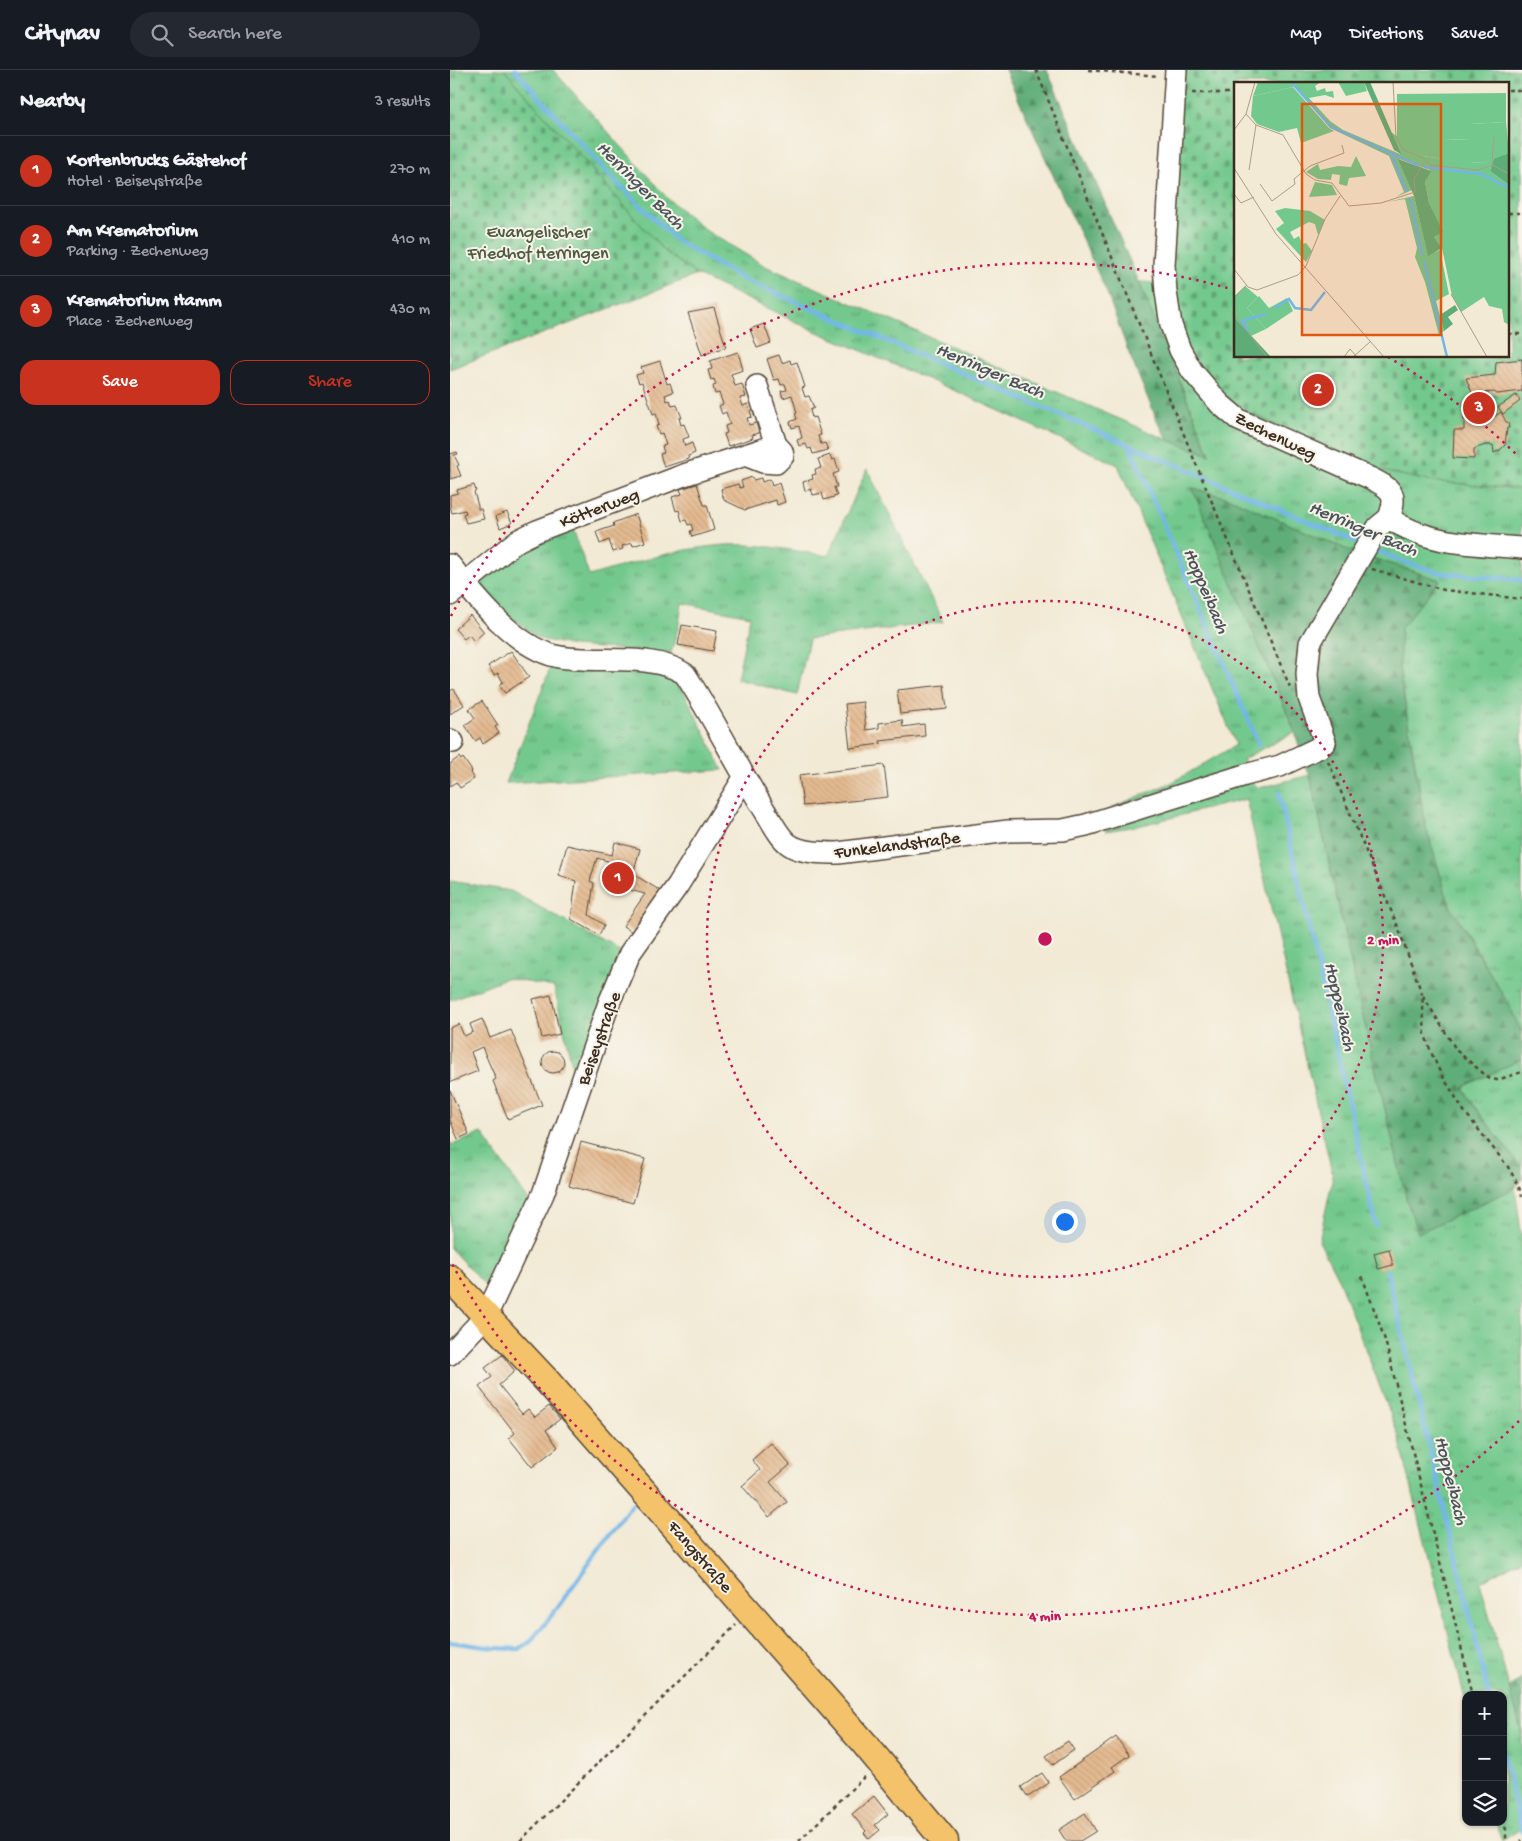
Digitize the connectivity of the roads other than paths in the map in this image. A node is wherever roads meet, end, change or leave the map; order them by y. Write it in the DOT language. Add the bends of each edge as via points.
graph roads {
  1 [pos="1176,80"];
  2 [pos="757,386"];
  3 [pos="1383,523"];
  4 [pos="1522,548"];
  5 [pos="450,565"];
  6 [pos="457,588"];
  7 [pos="744,778"];
  8 [pos="450,1278"];
  9 [pos="486,1316"];
  10 [pos="450,1354"];
  11 [pos="945,1841"];
  1 -- 3 [label="street, Zechenweg" via="1164,265 1170,325 1180,350 1208,392 1239,420 1389,488 1394,506"];
  2 -- 6 [label="street, Kötterweg" via="776,445 684,475 537,531 517,541"];
  3 -- 4 [label="street" via="1399,525 1434,539"];
  3 -- 7 [label="street, Funkelandstraße" via="1356,562 1310,643 1309,698 1325,742 1280,766 1063,830 1008,831 838,853 816,853 790,845"];
  5 -- 6 [label="street, Funkelandstraße"];
  6 -- 7 [label="street, Funkelandstraße" via="512,632 554,656 633,661 674,667 685,674"];
  7 -- 9 [label="street, Beiseystraße" via="678,884 630,953 609,1002 543,1194"];
  8 -- 9 [label="main road, Fangstraße"];
  9 -- 10 [label="street, Beiseystraße"];
  9 -- 11 [label="main road, Fangstraße" via="749,1612"];
}
